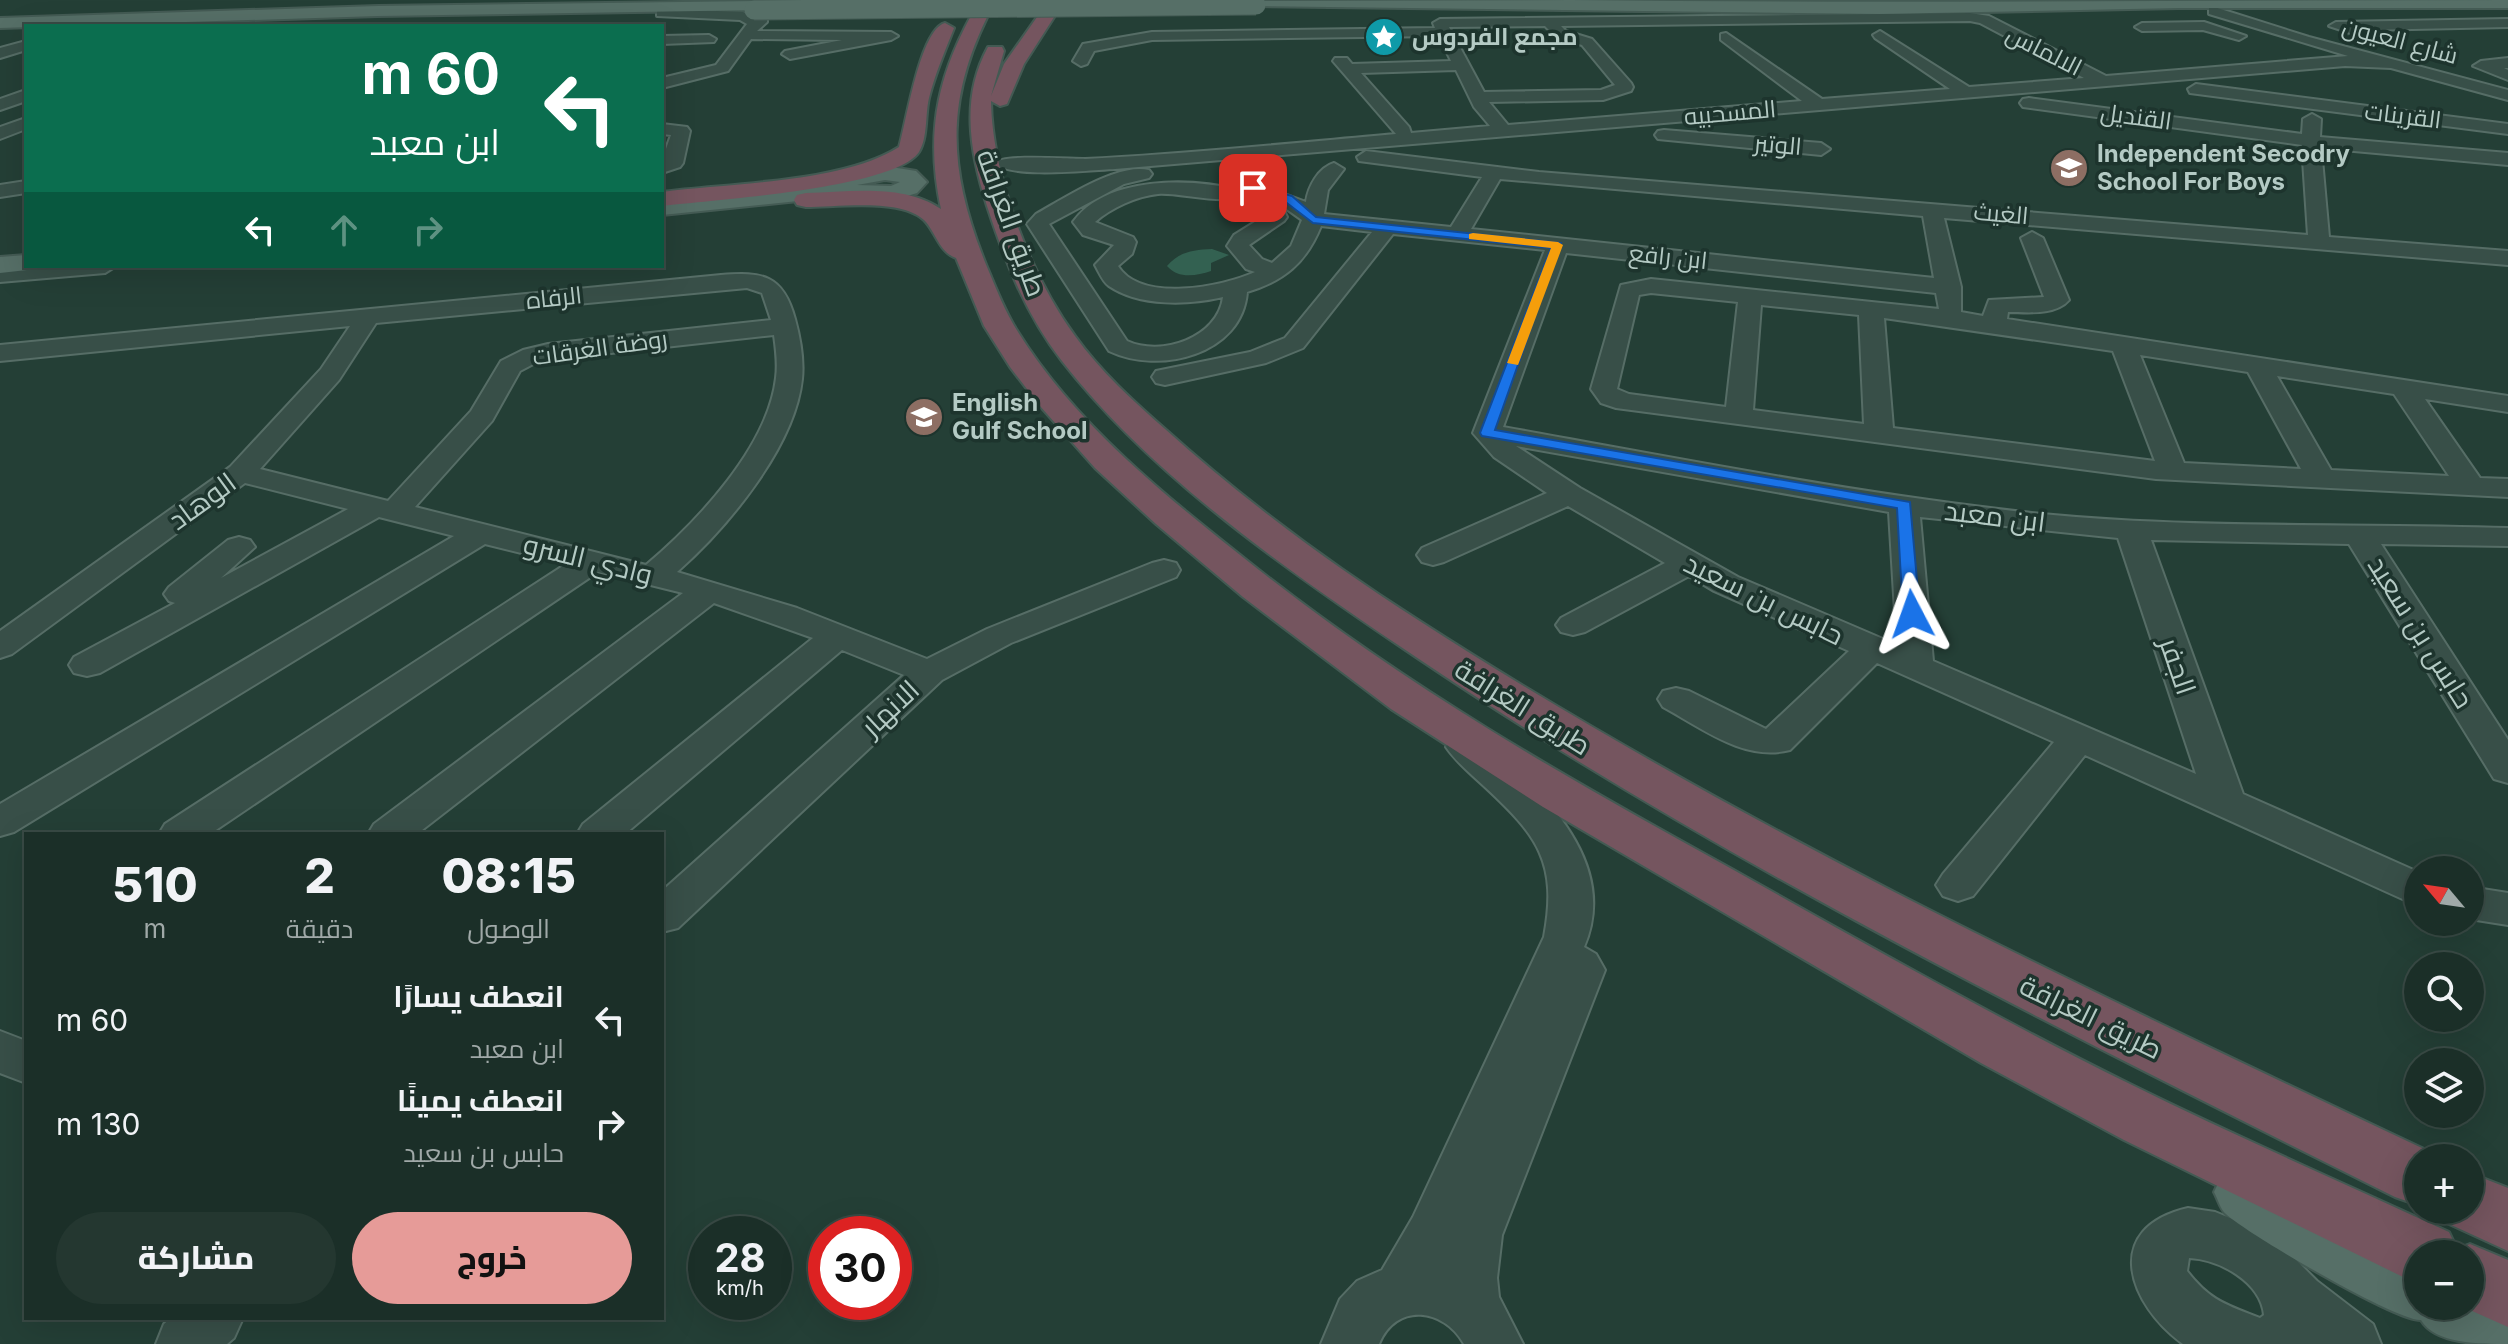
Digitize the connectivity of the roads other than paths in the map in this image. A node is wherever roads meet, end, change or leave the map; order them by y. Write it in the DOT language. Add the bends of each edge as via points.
graph roads {
  1 [pos="793,0"];
  2 [pos="852,0"];
  3 [pos="940,0"];
  4 [pos="959,0"];
  5 [pos="988,0"];
  6 [pos="1022,0"];
  7 [pos="1047,0"];
  8 [pos="1057,0"];
  9 [pos="1067,0"];
  10 [pos="1485,0"];
  11 [pos="1753,0"];
  12 [pos="2258,0"];
  13 [pos="2164,2"];
  14 [pos="1255,3"];
  15 [pos="2408,3"];
  16 [pos="1578,5"];
  17 [pos="2508,5"];
  18 [pos="2212,6"];
  19 [pos="2314,6"];
  20 [pos="810,7"];
  21 [pos="1879,9"];
  22 [pos="1101,11"];
  23 [pos="2070,11"];
  24 [pos="1689,12"];
  25 [pos="662,13"];
  26 [pos="376,14"];
  27 [pos="753,16"];
  28 [pos="2131,20"];
  29 [pos="1549,21"];
  30 [pos="2259,21"];
  31 [pos="2508,23"];
  32 [pos="87,24"];
  33 [pos="137,24"];
  34 [pos="24,26"];
  35 [pos="0,27"];
  36 [pos="1039,29"];
  37 [pos="2508,30"];
  38 [pos="1443,33"];
  39 [pos="24,35"];
  40 [pos="798,35"];
  41 [pos="1880,35"];
  42 [pos="24,37"];
  43 [pos="24,37"];
  44 [pos="1726,37"];
  45 [pos="709,39"];
  46 [pos="664,40"];
  47 [pos="683,40"];
  48 [pos="2264,44"];
  49 [pos="0,45"];
  50 [pos="2357,45"];
  51 [pos="2186,46"];
  52 [pos="0,53"];
  53 [pos="1083,57"];
  54 [pos="669,58"];
  55 [pos="2508,63"];
  56 [pos="2389,64"];
  57 [pos="928,66"];
  58 [pos="1462,66"];
  59 [pos="2227,67"];
  60 [pos="2508,75"];
  61 [pos="2152,78"];
  62 [pos="664,82"];
  63 [pos="2105,82"];
  64 [pos="981,92"];
  65 [pos="1967,93"];
  66 [pos="2366,93"];
  67 [pos="2508,93"];
  68 [pos="24,96"];
  69 [pos="1477,97"];
  70 [pos="2003,99"];
  71 [pos="2305,103"];
  72 [pos="0,105"];
  73 [pos="1819,105"];
  74 [pos="2480,107"];
  75 [pos="1439,121"];
  76 [pos="1842,121"];
  77 [pos="24,124"];
  78 [pos="1592,124"];
  79 [pos="943,126"];
  80 [pos="664,129"];
  81 [pos="24,131"];
  82 [pos="1504,132"];
  83 [pos="2506,132"];
  84 [pos="2,133"];
  85 [pos="2311,142"];
  86 [pos="1344,145"];
  87 [pos="1369,158"];
  88 [pos="2508,159"];
  89 [pos="1820,164"];
  90 [pos="664,166"];
  91 [pos="1228,168"];
  92 [pos="1007,172"];
  93 [pos="24,173"];
  94 [pos="1494,173"];
  95 [pos="0,175"];
  96 [pos="1282,178"];
  97 [pos="24,187"];
  98 [pos="0,191"];
  99 [pos="1082,197"];
  100 [pos="664,200"];
  101 [pos="664,200"];
  102 [pos="1830,201"];
  103 [pos="718,202"];
  104 [pos="1111,203"];
  105 [pos="664,209"];
  106 [pos="1932,209"];
  107 [pos="1313,219"];
  108 [pos="1387,227"];
  109 [pos="1011,234"];
  110 [pos="1457,235"];
  111 [pos="2032,238"];
  112 [pos="2319,243"];
  113 [pos="1558,245"];
  114 [pos="24,256"];
  115 [pos="1248,256"];
  116 [pos="1296,256"];
  117 [pos="969,257"];
  118 [pos="2508,258"];
  119 [pos="82,268"];
  120 [pos="1106,271"];
  121 [pos="1275,272"];
  122 [pos="9,273"];
  123 [pos="1070,274"];
  124 [pos="1923,285"];
  125 [pos="1949,287"];
  126 [pos="1235,291"];
  127 [pos="1750,296"];
  128 [pos="1871,310"];
  129 [pos="1927,316"];
  130 [pos="368,317"];
  131 [pos="1952,320"];
  132 [pos="784,326"];
  133 [pos="1994,326"];
  134 [pos="2124,346"];
  135 [pos="0,353"];
  136 [pos="2258,366"];
  137 [pos="1165,377"];
  138 [pos="2404,389"];
  139 [pos="2508,404"];
  140 [pos="1739,416"];
  141 [pos="1487,433"];
  142 [pos="1879,434"];
  143 [pos="2173,471"];
  144 [pos="240,473"];
  145 [pos="2321,478"];
  146 [pos="2471,486"];
  147 [pos="2508,488"];
  148 [pos="1569,494"];
  149 [pos="1904,505"];
  150 [pos="383,510"];
  151 [pos="2131,529"];
  152 [pos="481,533"];
  153 [pos="2359,535"];
  154 [pos="2508,537"];
  155 [pos="239,547"];
  156 [pos="1433,555"];
  157 [pos="593,561"];
  158 [pos="1687,564"];
  159 [pos="1164,570"];
  160 [pos="654,575"];
  161 [pos="709,590"];
  162 [pos="177,616"];
  163 [pos="1573,625"];
  164 [pos="839,635"];
  165 [pos="0,647"];
  166 [pos="1870,650"];
  167 [pos="87,665"];
  168 [pos="1916,669"];
  169 [pos="929,672"];
  170 [pos="1676,699"];
  171 [pos="1435,719"];
  172 [pos="2077,739"];
  173 [pos="2508,770"];
  174 [pos="2226,802"];
  175 [pos="0,822"];
  176 [pos="183,832"];
  177 [pos="392,832"];
  178 [pos="600,832"];
  179 [pos="2404,884"];
  180 [pos="1958,885"];
  181 [pos="2484,905"];
  182 [pos="2508,909"];
  183 [pos="664,914"];
  184 [pos="1553,965"];
  185 [pos="2111,1104"];
  186 [pos="2402,1166"];
  187 [pos="2484,1189"];
  188 [pos="2508,1196"];
  189 [pos="2484,1209"];
  190 [pos="2508,1221"];
  191 [pos="2404,1244"];
  192 [pos="2404,1282"];
  193 [pos="2484,1283"];
  194 [pos="1402,1288"];
  195 [pos="2287,1291"];
  196 [pos="2508,1294"];
  197 [pos="212,1320"];
  198 [pos="2476,1320"];
  199 [pos="1483,1326"];
  200 [pos="2508,1337"];
  201 [pos="185,1344"];
  202 [pos="1350,1344"];
  203 [pos="2254,1344"];
  204 [pos="2266,1344"];
  205 [pos="2352,1344"];
  1 -- 20 [label="street"];
  2 -- 20 [label="main road"];
  3 -- 20 [label="main road" via="935,12 920,16"];
  4 -- 57 [label="highway"];
  5 -- 79 [label="highway, طريق الغرافة" via="954,74"];
  6 -- 64 [label="highway, طريق الغرافة" via="1002,31"];
  7 -- 64 [label="highway"];
  8 -- 36 [label="highway"];
  9 -- 22 [label="main road" via="1060,4 1063,8"];
  10 -- 16 [label="main road"];
  11 -- 21 [label="main road" via="1771,7"];
  12 -- 19 [label="main road"];
  13 -- 18 [label="main road"];
  13 -- 21 [label="main road"];
  14 -- 16 [label="main road"];
  14 -- 24 [label="main road"];
  14 -- 27 [label="main road, bridge"];
  15 -- 17 [label="main road"];
  15 -- 18 [label="main road"];
  15 -- 19 [label="main road"];
  16 -- 21 [label="main road"];
  17 -- 19 [label="main road"];
  18 -- 19 [label="main road"];
  18 -- 23 [label="main road"];
  18 -- 28 [label="main road"];
  18 -- 30 [label="street, شارع العيون"];
  18 -- 50 [label="street, شارع العيون"];
  19 -- 30 [label="main road" via="2265,14"];
  20 -- 25 [label="main road"];
  20 -- 27 [label="main road"];
  22 -- 24 [label="main road"];
  22 -- 36 [label="highway"];
  23 -- 24 [label="main road"];
  23 -- 28 [label="main road"];
  25 -- 26 [label="main road"];
  25 -- 27 [label="street"];
  26 -- 27 [label="main road"];
  26 -- 32 [label="main road"];
  26 -- 33 [label="main road"];
  27 -- 40 [label="street"];
  27 -- 62 [label="street" via="730,63"];
  28 -- 48 [label="street" via="2211,27"];
  28 -- 51 [label="street"];
  29 -- 38 [label="street, الالماس" via="1449,22 1438,25"];
  29 -- 63 [label="street, الالماس" via="1976,17"];
  29 -- 69 [label="street" via="1555,31 1587,42 1625,87 1603,95"];
  30 -- 50 [label="street, شارع العيون"];
  31 -- 50 [label="street" via="2336,26"];
  34 -- 35 [label="main road"];
  35 -- 39 [label="main road"];
  36 -- 92 [label="highway" via="1014,64 993,128"];
  37 -- 50 [label="street"];
  38 -- 53 [label="street" via="1390,34 1388,42 1378,45"];
  38 -- 58 [label="street"];
  40 -- 40 [label="street" via="787,59 891,36"];
  41 -- 65 [label="street"];
  42 -- 49 [label="street"];
  43 -- 52 [label="street"];
  44 -- 73 [label="street"];
  45 -- 47 [label="street"];
  46 -- 47 [label="street"];
  47 -- 54 [label="street"];
  50 -- 56 [label="street, المسحبيه"];
  50 -- 59 [label="street, المسحبيه"];
  50 -- 67 [label="street, شارع العيون"];
  55 -- 60 [label="street" via="2481,66"];
  56 -- 67 [label="street, شارع العيون"];
  57 -- 79 [label="highway"];
  57 -- 100 [label="highway" via="910,146 900,156 809,181"];
  58 -- 69 [label="street"];
  58 -- 75 [label="street" via="1344,65 1400,127"];
  59 -- 61 [label="street, المسحبيه"];
  59 -- 66 [label="street" via="2259,81"];
  61 -- 63 [label="street, المسحبيه"];
  61 -- 71 [label="street, القرينات"];
  63 -- 65 [label="street, المسحبيه"];
  64 -- 109 [label="highway, طريق الغرافة" via="985,158"];
  65 -- 73 [label="street, المسحبيه"];
  68 -- 72 [label="street"];
  69 -- 82 [label="street"];
  70 -- 85 [label="street, القنديل"];
  71 -- 83 [label="street, القرينات"];
  71 -- 85 [label="street" via="2312,119"];
  73 -- 78 [label="street, المسحبيه"];
  74 -- 83 [label="street" via="2494,113"];
  76 -- 89 [label="street, الوتير"];
  77 -- 84 [label="street"];
  78 -- 82 [label="street, المسحبيه"];
  78 -- 89 [label="street, الوتير"];
  79 -- 117 [label="highway, طريق الغرافة" via="946,180"];
  80 -- 90 [label="street" via="681,131 673,163"];
  81 -- 84 [label="street"];
  82 -- 86 [label="street, المسحبيه"];
  85 -- 88 [label="street, القنديل"];
  85 -- 112 [label="street"];
  86 -- 87 [label="street, الغيث"];
  86 -- 96 [label="street, المسحبيه"];
  87 -- 94 [label="street, الغيث"];
  87 -- 96 [label="street"];
  89 -- 102 [label="street, الوتير"];
  91 -- 96 [label="street"];
  91 -- 96 [label="street" via="1265,166"];
  91 -- 99 [label="street" via="1128,176"];
  92 -- 96 [label="street, المسحبيه" via="1115,163"];
  92 -- 109 [label="highway" via="1015,224"];
  93 -- 95 [label="street"];
  94 -- 102 [label="street, الغيث"];
  94 -- 110 [label="street"];
  96 -- 104 [label="street" via="1161,186"];
  96 -- 107 [label="street" via="1293,201"];
  96 -- 107 [label="street" via="1318,189"];
  96 -- 115 [label="street" via="1277,217 1239,243"];
  97 -- 98 [label="street"];
  99 -- 104 [label="street"];
  99 -- 123 [label="street" via="1038,224"];
  101 -- 103 [label="main road" via="825,186 879,173 902,174 915,182 905,190 882,194 824,192"];
  102 -- 106 [label="street, الغيث"];
  103 -- 105 [label="main road"];
  103 -- 117 [label="highway" via="866,200 914,206 930,212 947,238"];
  104 -- 120 [label="street" via="1084,222 1091,230 1125,242"];
  106 -- 112 [label="street, الغيث"];
  106 -- 125 [label="street"];
  107 -- 108 [label="street, ابن رافع"];
  107 -- 116 [label="street" via="1310,236"];
  108 -- 110 [label="street, ابن رافع"];
  108 -- 137 [label="street" via="1294,343 1257,358"];
  109 -- 186 [label="highway, طريق الغرافة" via="1029,283 1062,340 1126,412 1241,514 1425,645 1603,758 1806,874 2103,1024"];
  110 -- 113 [label="street, ابن رافع"];
  111 -- 133 [label="street" via="2057,300 1997,305"];
  112 -- 118 [label="street, الغيث"];
  113 -- 124 [label="street, ابن رافع"];
  113 -- 141 [label="street"];
  114 -- 122 [label="main road"];
  115 -- 116 [label="street"];
  115 -- 121 [label="street"];
  116 -- 121 [label="street"];
  117 -- 171 [label="highway, طريق الغرافة" via="1000,328 1026,366 1161,512"];
  119 -- 122 [label="street"];
  120 -- 123 [label="street"];
  120 -- 126 [label="street" via="1120,283 1155,293"];
  121 -- 126 [label="street"];
  123 -- 126 [label="street" via="1118,346 1135,354 1179,349 1215,335 1233,314"];
  124 -- 125 [label="street, ابن رافع"];
  124 -- 129 [label="street"];
  125 -- 131 [label="street"];
  127 -- 128 [label="street"];
  127 -- 140 [label="street"];
  127 -- 140 [label="street" via="1651,286 1629,290 1604,389 1626,402"];
  128 -- 129 [label="street"];
  128 -- 142 [label="street"];
  129 -- 131 [label="street"];
  130 -- 132 [label="street, الرفاه" via="742,281 773,288"];
  130 -- 135 [label="street, الرفاه"];
  130 -- 144 [label="street, الوهاد" via="300,411"];
  131 -- 133 [label="street"];
  132 -- 150 [label="street, روضة الغرقات" via="548,352 519,360 510,366 482,415"];
  132 -- 160 [label="street, الرفاه" via="789,382 760,451 705,526"];
  133 -- 134 [label="street"];
  134 -- 136 [label="street"];
  134 -- 143 [label="street"];
  136 -- 138 [label="street"];
  136 -- 145 [label="street"];
  138 -- 139 [label="street"];
  138 -- 146 [label="street"];
  140 -- 142 [label="street"];
  141 -- 148 [label="street, حابس بن سعيد" via="1504,451"];
  141 -- 149 [label="street, ابن معبد"];
  142 -- 143 [label="street"];
  143 -- 145 [label="street"];
  144 -- 150 [label="street, وادي السرو"];
  144 -- 165 [label="street, الوهاد"];
  145 -- 146 [label="street"];
  146 -- 147 [label="street"];
  148 -- 156 [label="street"];
  148 -- 158 [label="street, حابس بن سعيد"];
  149 -- 151 [label="street, ابن معبد"];
  149 -- 168 [label="street"];
  150 -- 152 [label="street, وادي السرو"];
  150 -- 162 [label="street, روضة الغرقات"];
  151 -- 153 [label="street, ابن معبد"];
  151 -- 174 [label="street, الجفر"];
  152 -- 157 [label="street, وادي السرو"];
  152 -- 175 [label="street"];
  153 -- 154 [label="street, ابن معبد"];
  153 -- 173 [label="street, حابس بن سعيد"];
  155 -- 162 [label="street" via="177,598"];
  157 -- 160 [label="street, وادي السرو"];
  157 -- 176 [label="street"];
  158 -- 163 [label="street"];
  158 -- 166 [label="street, حابس بن سعيد"];
  159 -- 169 [label="street, الانهار" via="999,636"];
  160 -- 161 [label="street, وادي السرو"];
  161 -- 164 [label="street, وادي السرو"];
  161 -- 177 [label="street"];
  162 -- 167 [label="street, روضة الغرقات"];
  164 -- 169 [label="street, وادي السرو"];
  164 -- 178 [label="street"];
  166 -- 168 [label="street, حابس بن سعيد"];
  166 -- 170 [label="street" via="1776,741 1757,741"];
  168 -- 172 [label="street, حابس بن سعيد"];
  169 -- 183 [label="street, الانهار"];
  171 -- 184 [label="street" via="1558,840 1567,861 1573,912"];
  171 -- 185 [label="highway, طريق الغرافة" via="1781,922"];
  172 -- 174 [label="street, حابس بن سعيد"];
  172 -- 180 [label="street"];
  174 -- 179 [label="street, حابس بن سعيد"];
  181 -- 182 [label="street"];
  184 -- 194 [label="street" via="1432,1235"];
  184 -- 199 [label="street" via="1573,960 1581,976 1475,1235 1469,1278"];
  185 -- 191 [label="highway, طريق الغرافة"];
  185 -- 192 [label="main road, طريق الغرافة" via="2298,1225"];
  187 -- 188 [label="main road"];
  189 -- 190 [label="highway"];
  193 -- 196 [label="highway"];
  194 -- 199 [label="street" via="1446,1292"];
  194 -- 202 [label="street" via="1368,1307"];
  195 -- 203 [label="street" via="2261,1262 2227,1240 2202,1233 2167,1243 2159,1257 2172,1297 2214,1333"];
  195 -- 204 [label="street" via="2294,1311 2292,1327 2281,1340"];
  195 -- 205 [label="street"];
  197 -- 201 [label="street"];
  198 -- 200 [label="main road"];
}
